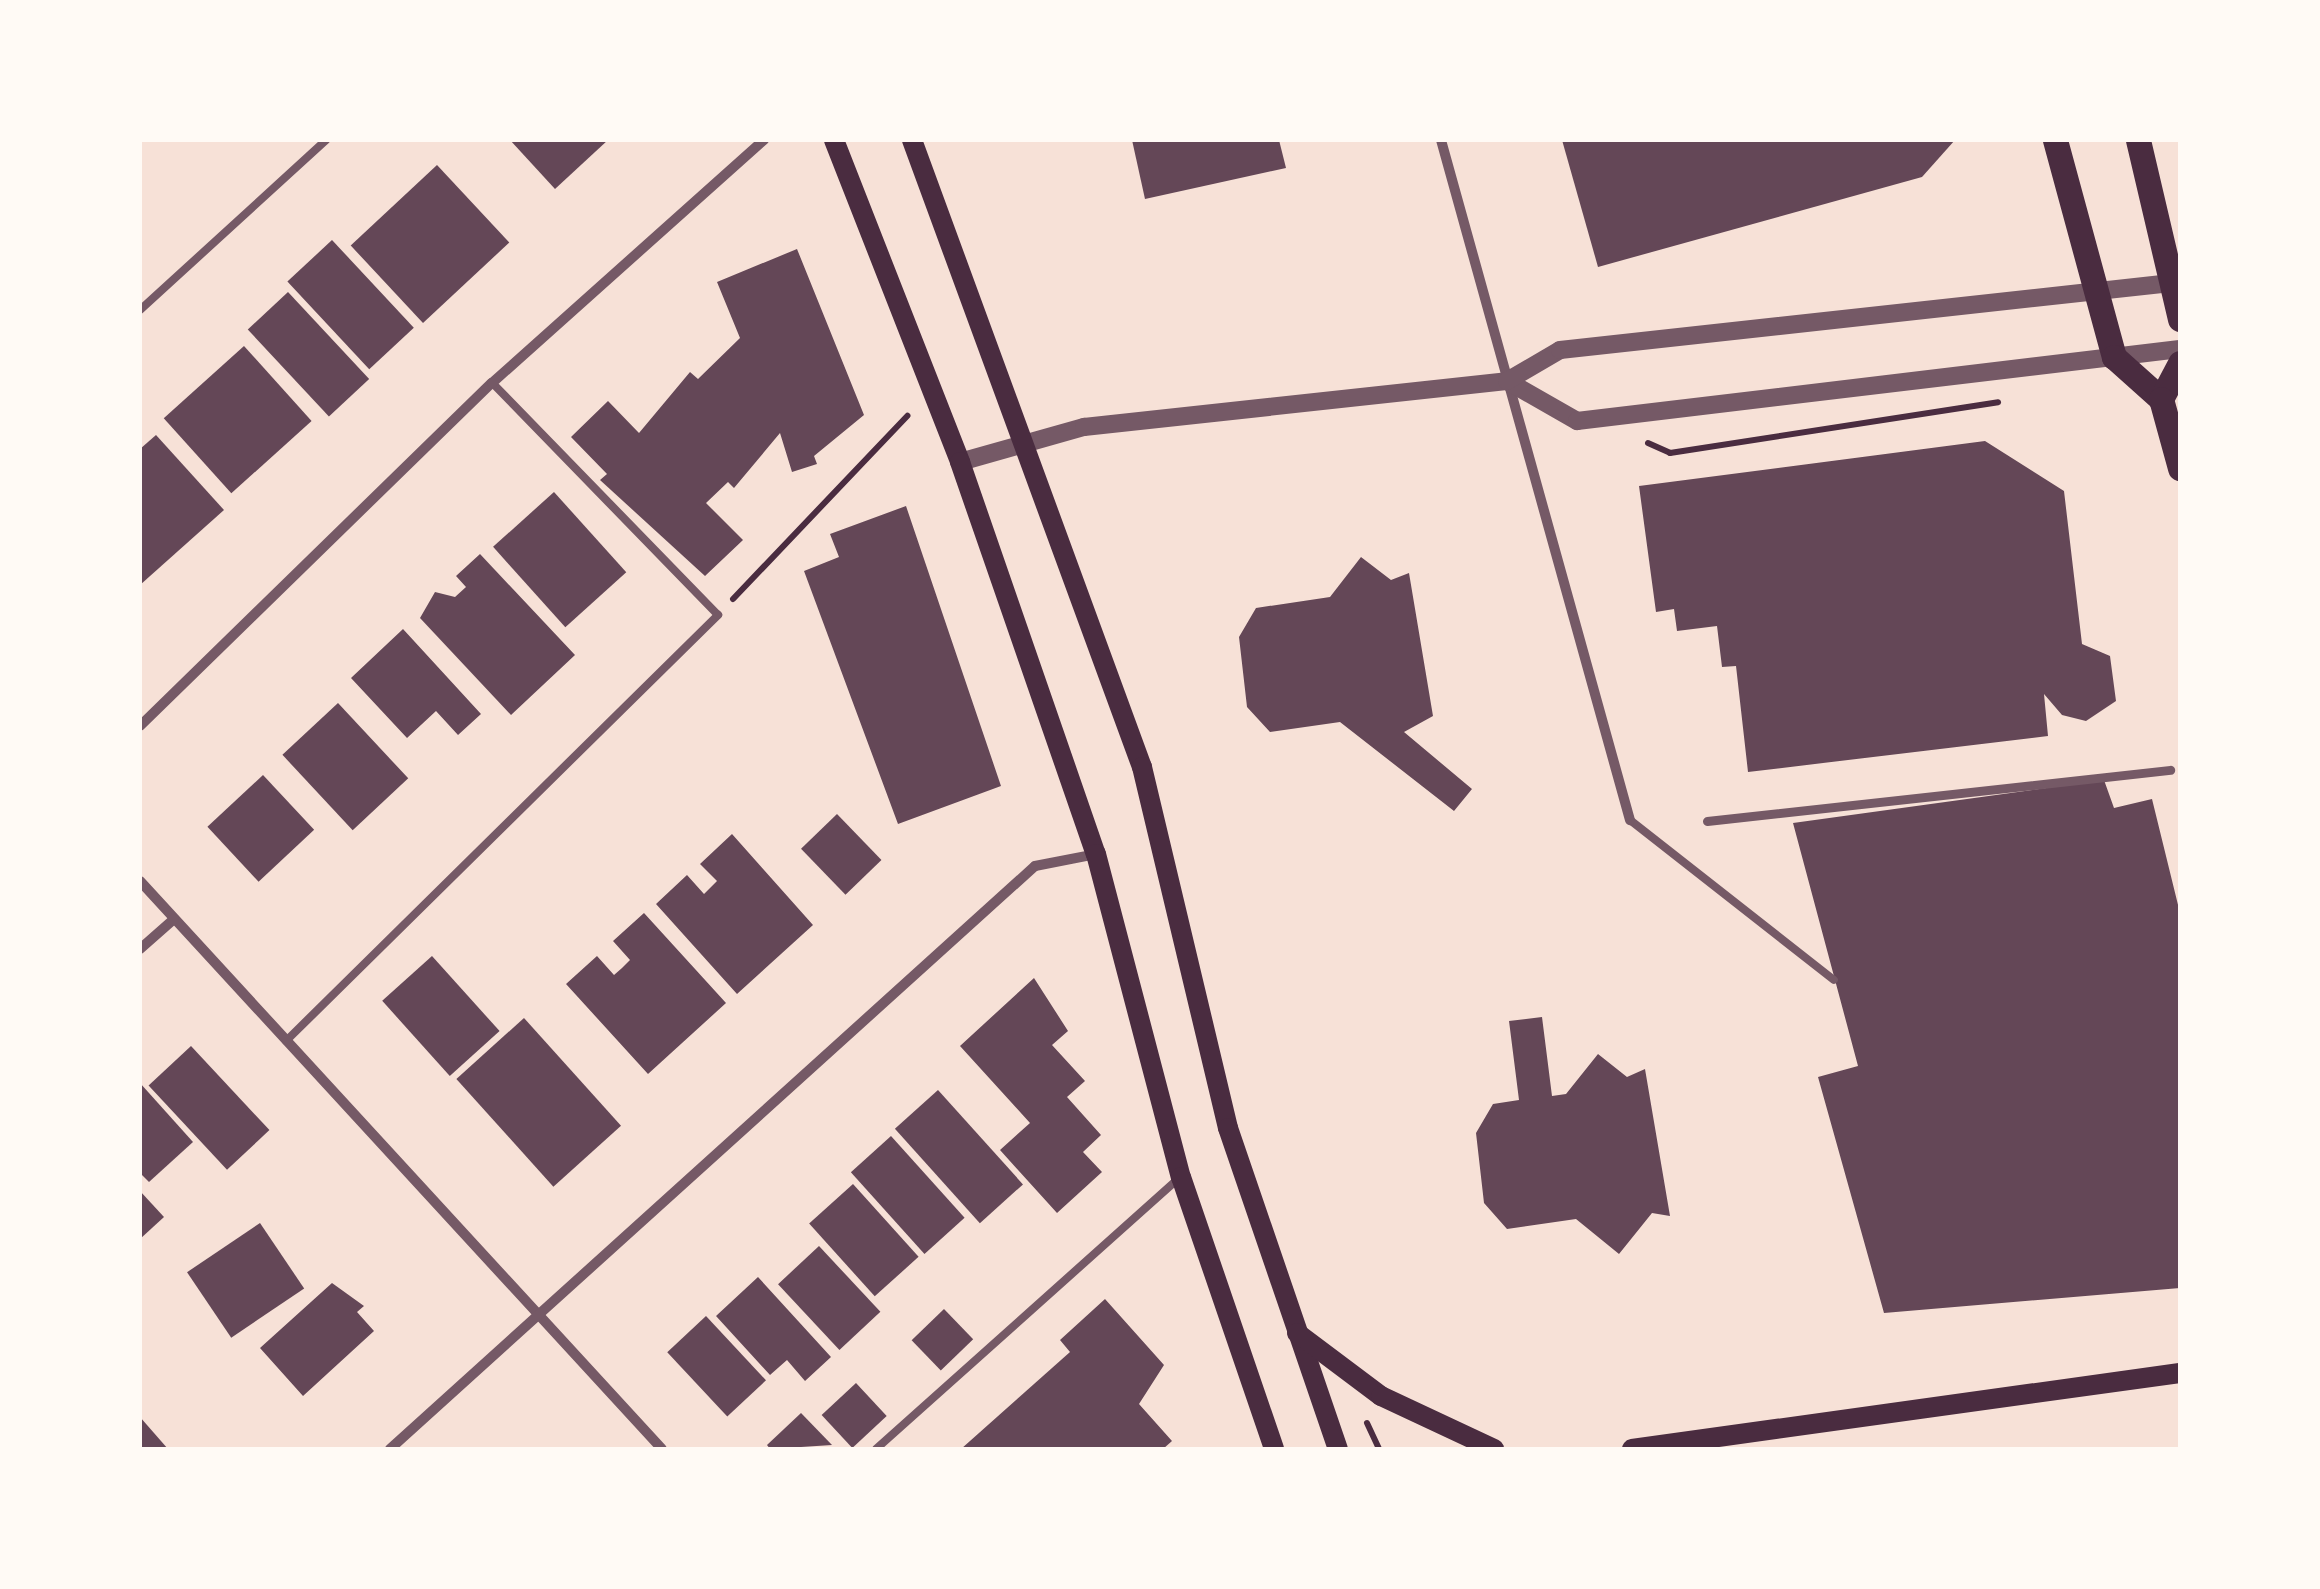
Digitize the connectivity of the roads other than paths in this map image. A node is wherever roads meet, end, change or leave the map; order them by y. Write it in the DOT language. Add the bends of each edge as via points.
graph roads {
  1 [pos="326,140"];
  2 [pos="764,140"];
  3 [pos="834,140"];
  4 [pos="912,140"];
  5 [pos="1441,140"];
  6 [pos="2054,140"];
  7 [pos="2138,140"];
  8 [pos="2175,282"];
  9 [pos="2096,291"];
  10 [pos="140,310"];
  11 [pos="2180,319"];
  12 [pos="2180,349"];
  13 [pos="2114,357"];
  14 [pos="2180,363"];
  15 [pos="1507,380"];
  16 [pos="492,382"];
  17 [pos="2162,399"];
  18 [pos="1030,440"];
  19 [pos="960,462"];
  20 [pos="2180,468"];
  21 [pos="140,726"];
  22 [pos="2170,770"];
  23 [pos="1630,820"];
  24 [pos="1706,820"];
  25 [pos="1096,854"];
  26 [pos="140,881"];
  27 [pos="174,919"];
  28 [pos="140,950"];
  29 [pos="1834,980"];
  30 [pos="285,1041"];
  31 [pos="1181,1176"];
  32 [pos="537,1314"];
  33 [pos="1296,1333"];
  34 [pos="2180,1373"];
  35 [pos="390,1449"];
  36 [pos="662,1449"];
  37 [pos="876,1449"];
  38 [pos="1274,1449"];
  39 [pos="1338,1449"];
  40 [pos="1494,1449"];
  41 [pos="1632,1449"];
  1 -- 10 [label="lane"];
  2 -- 16 [label="street"];
  3 -- 19 [label="main road"];
  4 -- 18 [label="main road"];
  5 -- 15 [label="street"];
  6 -- 9 [label="main road"];
  7 -- 8 [label="main road"];
  8 -- 9 [label="street"];
  8 -- 11 [label="main road"];
  9 -- 13 [label="main road"];
  9 -- 15 [label="street" via="1560,350"];
  12 -- 13 [label="street"];
  13 -- 15 [label="street" via="1577,420"];
  13 -- 17 [label="main road"];
  14 -- 17 [label="main road"];
  15 -- 18 [label="street"];
  15 -- 23 [label="street"];
  16 -- 21 [label="street"];
  16 -- 30 [label="lane" via="718,615"];
  17 -- 20 [label="main road"];
  18 -- 19 [label="street"];
  18 -- 33 [label="main road" via="1142,767 1228,1128"];
  19 -- 25 [label="main road"];
  22 -- 24 [label="street"];
  23 -- 29 [label="lane"];
  25 -- 31 [label="main road"];
  25 -- 32 [label="street" via="1035,866"];
  26 -- 27 [label="street"];
  27 -- 28 [label="street"];
  27 -- 30 [label="street"];
  30 -- 32 [label="street"];
  31 -- 37 [label="lane"];
  31 -- 38 [label="main road"];
  32 -- 35 [label="street"];
  32 -- 36 [label="street"];
  33 -- 39 [label="main road"];
  33 -- 40 [label="main road" via="1381,1396"];
  34 -- 41 [label="main road"];
}
